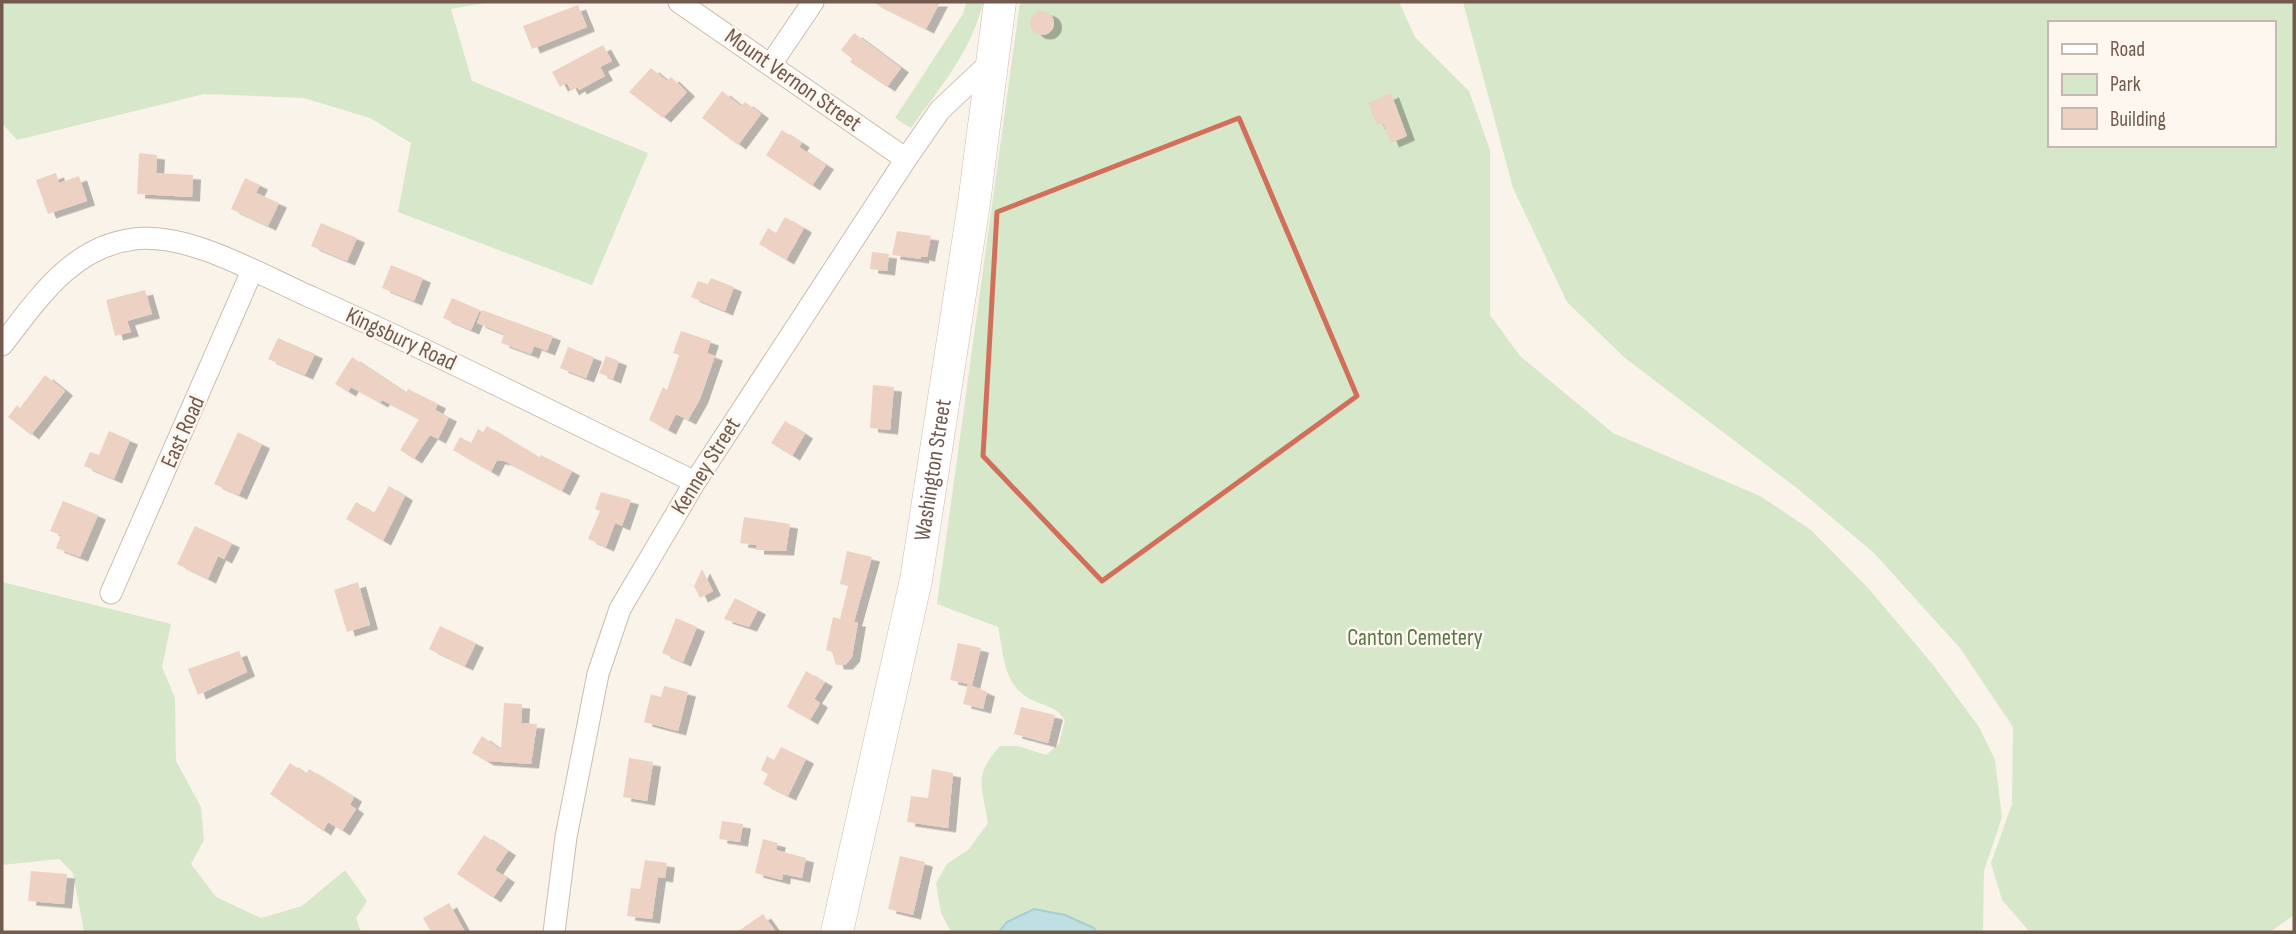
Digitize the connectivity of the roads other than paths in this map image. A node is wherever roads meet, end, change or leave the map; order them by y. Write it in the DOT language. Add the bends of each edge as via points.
graph roads {
  1 [pos="679,2"];
  2 [pos="813,2"];
  3 [pos="1000,2"];
  4 [pos="992,61"];
  5 [pos="771,64"];
  6 [pos="906,159"];
  7 [pos="252,271"];
  8 [pos="2,345"];
  9 [pos="695,482"];
  10 [pos="111,593"];
  11 [pos="554,932"];
  12 [pos="837,932"];
  1 -- 5 [label="street, Mount Vernon Street"];
  2 -- 5 [label="street"];
  3 -- 4 [label="main road, Washington Street"];
  4 -- 6 [label="street, Kenney Street" via="940,110"];
  4 -- 12 [label="main road, Washington Street" via="916,580"];
  5 -- 6 [label="street, Mount Vernon Street"];
  6 -- 9 [label="street, Kenney Street"];
  7 -- 8 [label="street, Kingsbury Road" via="173,240 135,239 96,248 51,284"];
  7 -- 9 [label="street, Kingsbury Road" via="416,345"];
  7 -- 10 [label="street, East Road"];
  9 -- 11 [label="street, Kenney Street" via="620,608 598,674 566,837"];
}
